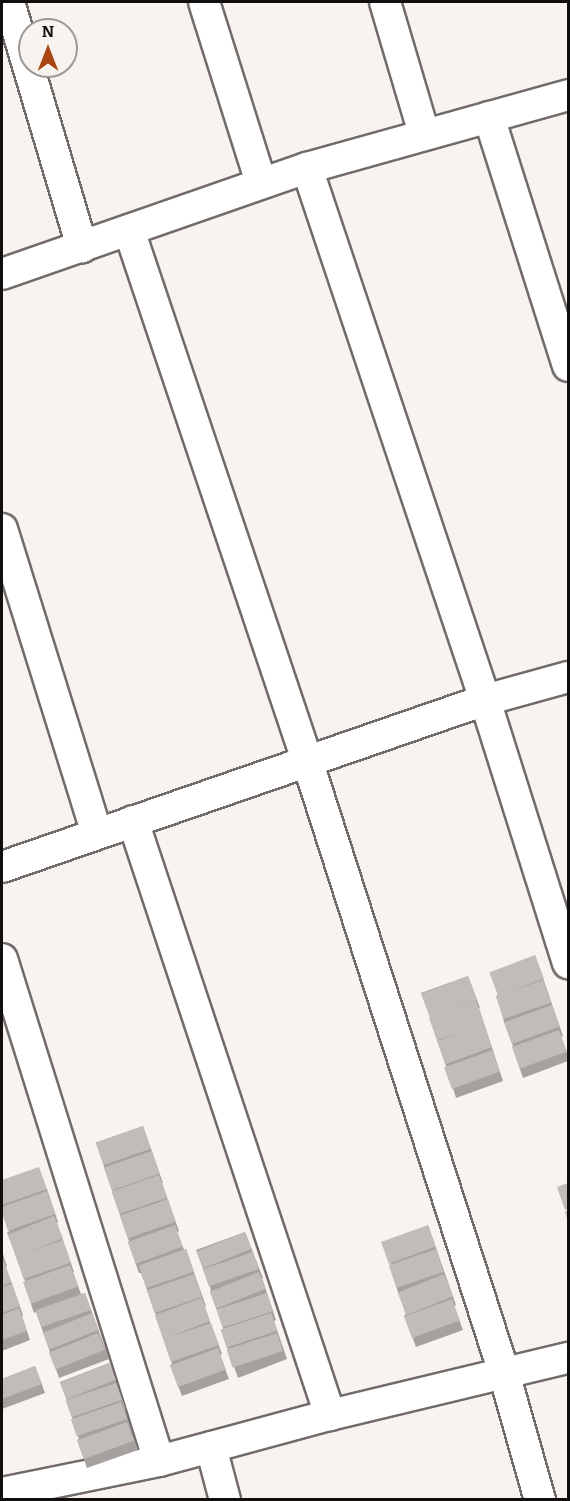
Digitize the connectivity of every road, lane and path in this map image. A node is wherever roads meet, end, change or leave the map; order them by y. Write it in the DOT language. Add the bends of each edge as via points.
graph roads {
  1 [pos="9,2"];
  2 [pos="204,2"];
  3 [pos="385,2"];
  4 [pos="568,95"];
  5 [pos="489,117"];
  6 [pos="424,134"];
  7 [pos="307,168"];
  8 [pos="261,183"];
  9 [pos="129,230"];
  10 [pos="82,247"];
  11 [pos="2,274"];
  12 [pos="568,366"];
  13 [pos="2,529"];
  14 [pos="568,677"];
  15 [pos="485,700"];
  16 [pos="307,760"];
  17 [pos="133,821"];
  18 [pos="97,834"];
  19 [pos="2,867"];
  20 [pos="2,959"];
  21 [pos="568,963"];
  22 [pos="568,1358"];
  23 [pos="504,1373"];
  24 [pos="330,1415"];
  25 [pos="211,1447"];
  26 [pos="159,1461"];
  27 [pos="67,1489"];
  28 [pos="2,1493"];
  29 [pos="225,1500"];
  30 [pos="540,1500"];
  1 -- 10 [label="street"];
  2 -- 8 [label="street"];
  3 -- 6 [label="street"];
  4 -- 5 [label="street"];
  5 -- 6 [label="street"];
  5 -- 12 [label="street"];
  6 -- 7 [label="street"];
  7 -- 8 [label="street"];
  7 -- 15 [label="street"];
  8 -- 9 [label="street"];
  9 -- 10 [label="street"];
  9 -- 16 [label="street"];
  10 -- 11 [label="street"];
  13 -- 18 [label="street"];
  14 -- 15 [label="street"];
  15 -- 16 [label="street"];
  15 -- 21 [label="street"];
  16 -- 17 [label="street"];
  16 -- 23 [label="street"];
  17 -- 18 [label="street"];
  17 -- 24 [label="street"];
  18 -- 19 [label="street"];
  20 -- 26 [label="street"];
  22 -- 23 [label="street"];
  23 -- 24 [label="street"];
  23 -- 30 [label="street"];
  24 -- 25 [label="street"];
  25 -- 26 [label="street"];
  25 -- 29 [label="street"];
  26 -- 27 [label="street"];
  27 -- 28 [label="street"];
}
